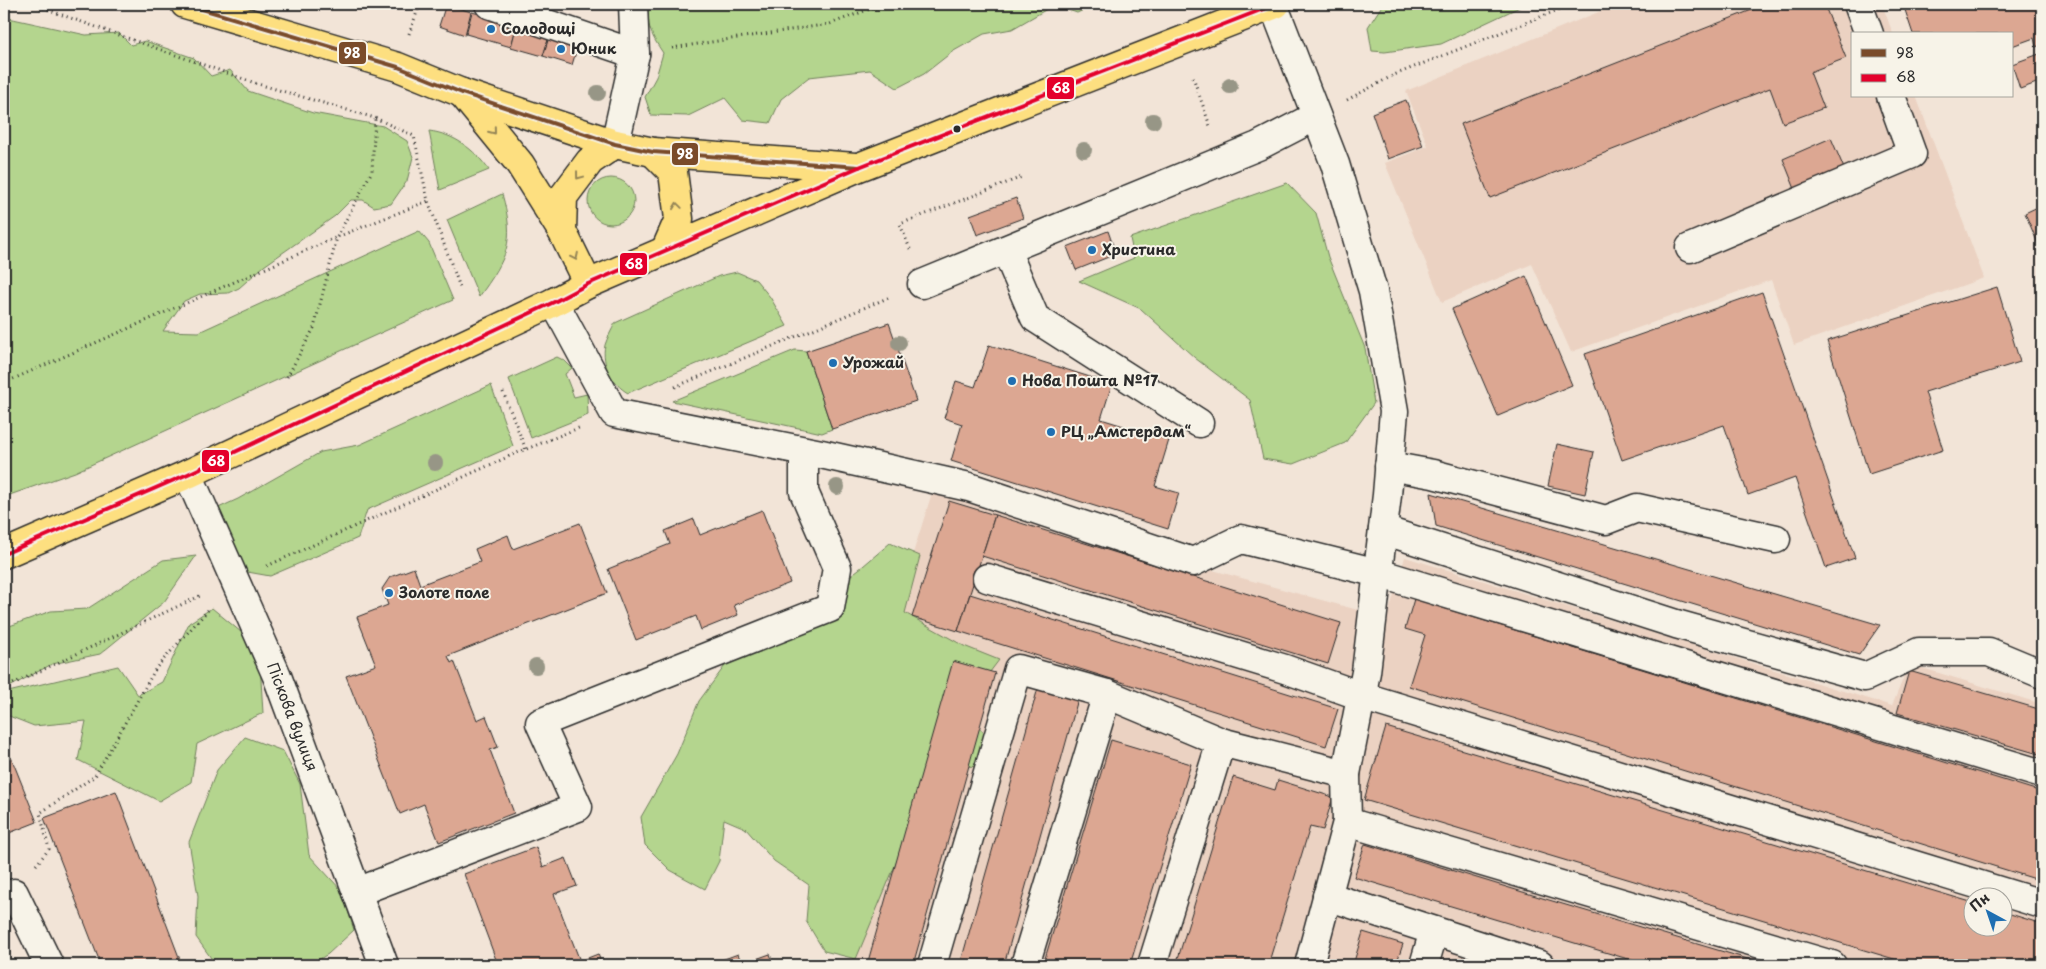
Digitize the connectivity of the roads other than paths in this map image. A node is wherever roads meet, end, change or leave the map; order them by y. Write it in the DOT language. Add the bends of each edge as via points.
graph roads {
  1 [pos="185,4"];
  2 [pos="489,4"];
  3 [pos="633,4"];
  4 [pos="1274,4"];
  5 [pos="1858,4"];
  6 [pos="1868,32"];
  7 [pos="635,54"];
  8 [pos="462,93"];
  9 [pos="1892,98"];
  10 [pos="1316,116"];
  11 [pos="614,144"];
  12 [pos="653,152"];
  13 [pos="859,167"];
  14 [pos="562,231"];
  15 [pos="1690,248"];
  16 [pos="1006,250"];
  17 [pos="665,251"];
  18 [pos="588,284"];
  19 [pos="922,284"];
  20 [pos="554,302"];
  21 [pos="1199,423"];
  22 [pos="804,451"];
  23 [pos="1389,466"];
  24 [pos="188,474"];
  25 [pos="1383,530"];
  26 [pos="1776,538"];
  27 [pos="4,554"];
  28 [pos="1378,573"];
  29 [pos="988,578"];
  30 [pos="2042,674"];
  31 [pos="1107,694"];
  32 [pos="1361,696"];
  33 [pos="1221,742"];
  34 [pos="1346,774"];
  35 [pos="2042,774"];
  36 [pos="1347,822"];
  37 [pos="357,892"];
  38 [pos="9,896"];
  39 [pos="1327,896"];
  40 [pos="2042,904"];
  41 [pos="1434,931"];
  42 [pos="49,965"];
  43 [pos="383,965"];
  44 [pos="932,965"];
  45 [pos="1025,965"];
  46 [pos="1152,965"];
  47 [pos="1309,965"];
  48 [pos="1424,965"];
  49 [pos="1540,965"];
  50 [pos="1832,965"];
  1 -- 8 [label="main road" via="398,67"];
  2 -- 7 [label="street"];
  3 -- 7 [label="street"];
  4 -- 10 [label="street"];
  4 -- 13 [label="main road"];
  5 -- 6 [label="street"];
  7 -- 11 [label="street"];
  8 -- 11 [label="main road"];
  8 -- 14 [label="main road, one-way" via="520,164"];
  9 -- 15 [label="street" via="1912,154"];
  10 -- 16 [label="street" via="1258,146"];
  10 -- 23 [label="street" via="1335,164 1373,290 1394,411"];
  11 -- 12 [label="main road"];
  11 -- 14 [label="main road, one-way" via="590,161 563,197"];
  12 -- 13 [label="main road"];
  17 -- 12 [label="main road, one-way" via="679,219 673,172"];
  13 -- 17 [label="main road"];
  14 -- 18 [label="main road, one-way"];
  16 -- 19 [label="street"];
  16 -- 21 [label="street" via="1035,318"];
  17 -- 18 [label="main road"];
  18 -- 20 [label="main road"];
  20 -- 22 [label="street" via="614,413"];
  20 -- 24 [label="main road"];
  22 -- 28 [label="street" via="970,487 1192,562 1241,539"];
  22 -- 37 [label="street" via="804,492 837,568 830,608 540,723 578,807"];
  23 -- 25 [label="street"];
  23 -- 26 [label="street" via="1433,474 1606,520 1637,508"];
  24 -- 27 [label="main road"];
  24 -- 37 [label="street, Піскова вулиця" via="277,676"];
  25 -- 28 [label="street"];
  25 -- 30 [label="street" via="1676,624 1865,677 1919,652 1990,652"];
  28 -- 32 [label="street"];
  28 -- 35 [label="street"];
  29 -- 32 [label="street"];
  31 -- 33 [label="street"];
  31 -- 44 [label="street" via="1018,668"];
  31 -- 45 [label="street"];
  32 -- 34 [label="street"];
  32 -- 40 [label="street"];
  33 -- 34 [label="street"];
  33 -- 46 [label="street"];
  34 -- 36 [label="street"];
  36 -- 39 [label="street"];
  36 -- 50 [label="street"];
  37 -- 43 [label="street, Піскова вулиця"];
  38 -- 42 [label="street"];
  39 -- 41 [label="street"];
  39 -- 47 [label="street"];
  41 -- 48 [label="street"];
  41 -- 49 [label="street"];
}
